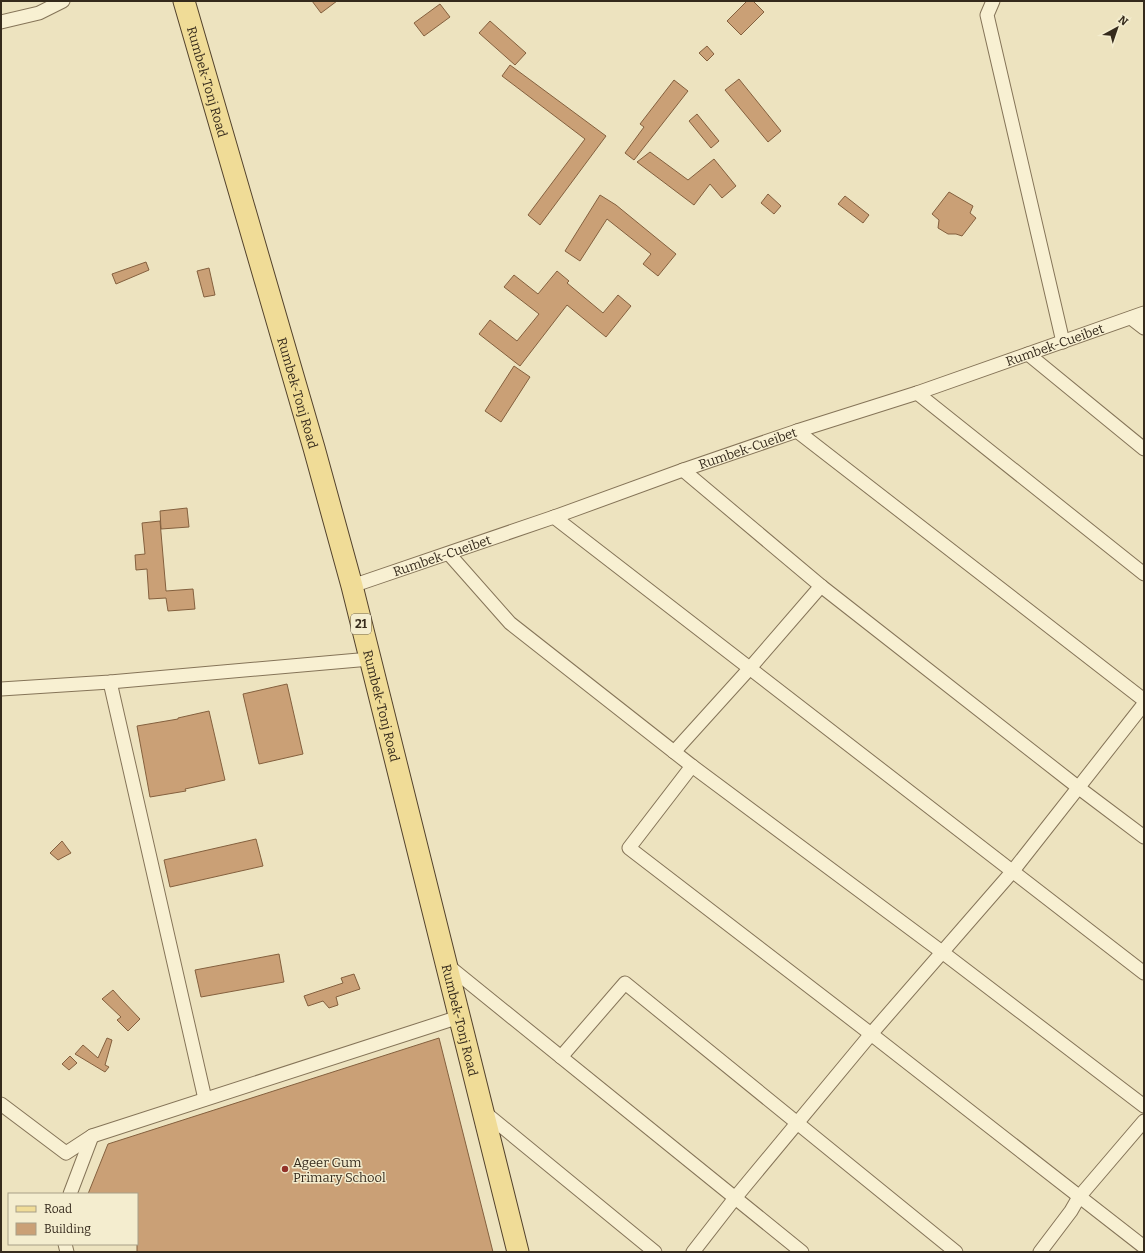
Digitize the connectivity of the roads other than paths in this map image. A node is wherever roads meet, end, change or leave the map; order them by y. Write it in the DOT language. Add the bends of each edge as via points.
graph roads {
  1 [pos="63,1"];
  2 [pos="184,1"];
  3 [pos="993,1"];
  4 [pos="1,22"];
  5 [pos="1144,313"];
  6 [pos="1131,318"];
  7 [pos="1144,328"];
  8 [pos="1063,342"];
  9 [pos="1028,354"];
  10 [pos="917,393"];
  11 [pos="797,431"];
  12 [pos="1144,449"];
  13 [pos="683,470"];
  14 [pos="554,517"];
  15 [pos="449,554"];
  16 [pos="1144,574"];
  17 [pos="352,586"];
  18 [pos="821,586"];
  19 [pos="370,659"];
  20 [pos="750,668"];
  21 [pos="110,682"];
  22 [pos="1,689"];
  23 [pos="1144,700"];
  24 [pos="1144,704"];
  25 [pos="674,752"];
  26 [pos="692,766"];
  27 [pos="1079,788"];
  28 [pos="1144,837"];
  29 [pos="1012,872"];
  30 [pos="942,952"];
  31 [pos="445,963"];
  32 [pos="1144,973"];
  33 [pos="459,1017"];
  34 [pos="871,1034"];
  35 [pos="561,1057"];
  36 [pos="205,1099"];
  37 [pos="1,1104"];
  38 [pos="1144,1106"];
  39 [pos="483,1111"];
  40 [pos="1144,1121"];
  41 [pos="797,1123"];
  42 [pos="92,1136"];
  43 [pos="70,1193"];
  44 [pos="1079,1197"];
  45 [pos="735,1198"];
  46 [pos="1144,1247"];
  47 [pos="518,1252"];
  48 [pos="655,1252"];
  49 [pos="693,1252"];
  50 [pos="802,1252"];
  51 [pos="956,1252"];
  52 [pos="1040,1252"];
  1 -- 4 [label="street" via="39,13"];
  2 -- 17 [label="main road, Rumbek-Tonj Road / 21"];
  3 -- 8 [label="street" via="987,15"];
  5 -- 6 [label="street, Rumbek-Cueibet"];
  6 -- 7 [label="street"];
  6 -- 8 [label="street, Rumbek-Cueibet"];
  8 -- 9 [label="street, Rumbek-Cueibet"];
  9 -- 10 [label="street, Rumbek-Cueibet"];
  9 -- 12 [label="street"];
  10 -- 11 [label="street, Rumbek-Cueibet"];
  10 -- 16 [label="street"];
  11 -- 13 [label="street, Rumbek-Cueibet"];
  11 -- 23 [label="street"];
  13 -- 14 [label="street, Rumbek-Cueibet"];
  13 -- 18 [label="street"];
  14 -- 15 [label="street, Rumbek-Cueibet"];
  14 -- 20 [label="street"];
  15 -- 17 [label="street, Rumbek-Cueibet"];
  15 -- 25 [label="street" via="510,623"];
  17 -- 19 [label="main road, Rumbek-Tonj Road / 21"];
  18 -- 20 [label="street"];
  18 -- 27 [label="street"];
  19 -- 21 [label="street"];
  19 -- 31 [label="main road, Rumbek-Tonj Road / 21"];
  20 -- 25 [label="street"];
  20 -- 29 [label="street"];
  21 -- 22 [label="street"];
  21 -- 36 [label="street"];
  24 -- 27 [label="street"];
  25 -- 26 [label="street"];
  26 -- 30 [label="street"];
  26 -- 34 [label="street" via="629,848"];
  27 -- 28 [label="street"];
  27 -- 29 [label="street"];
  29 -- 30 [label="street"];
  29 -- 32 [label="street"];
  30 -- 34 [label="street"];
  30 -- 38 [label="street"];
  31 -- 33 [label="main road, Rumbek-Tonj Road / 21"];
  31 -- 35 [label="street"];
  33 -- 36 [label="street"];
  33 -- 39 [label="main road, Rumbek-Tonj Road / 21"];
  34 -- 41 [label="street"];
  34 -- 44 [label="street"];
  35 -- 41 [label="street" via="625,983"];
  35 -- 45 [label="street"];
  36 -- 42 [label="street"];
  37 -- 42 [label="street" via="66,1153"];
  39 -- 47 [label="main road, Rumbek-Tonj Road / 21"];
  39 -- 48 [label="street"];
  40 -- 44 [label="street"];
  41 -- 45 [label="street"];
  41 -- 51 [label="street"];
  42 -- 43 [label="street"];
  44 -- 46 [label="street"];
  44 -- 52 [label="street"];
  45 -- 49 [label="street"];
  45 -- 50 [label="street"];
}
